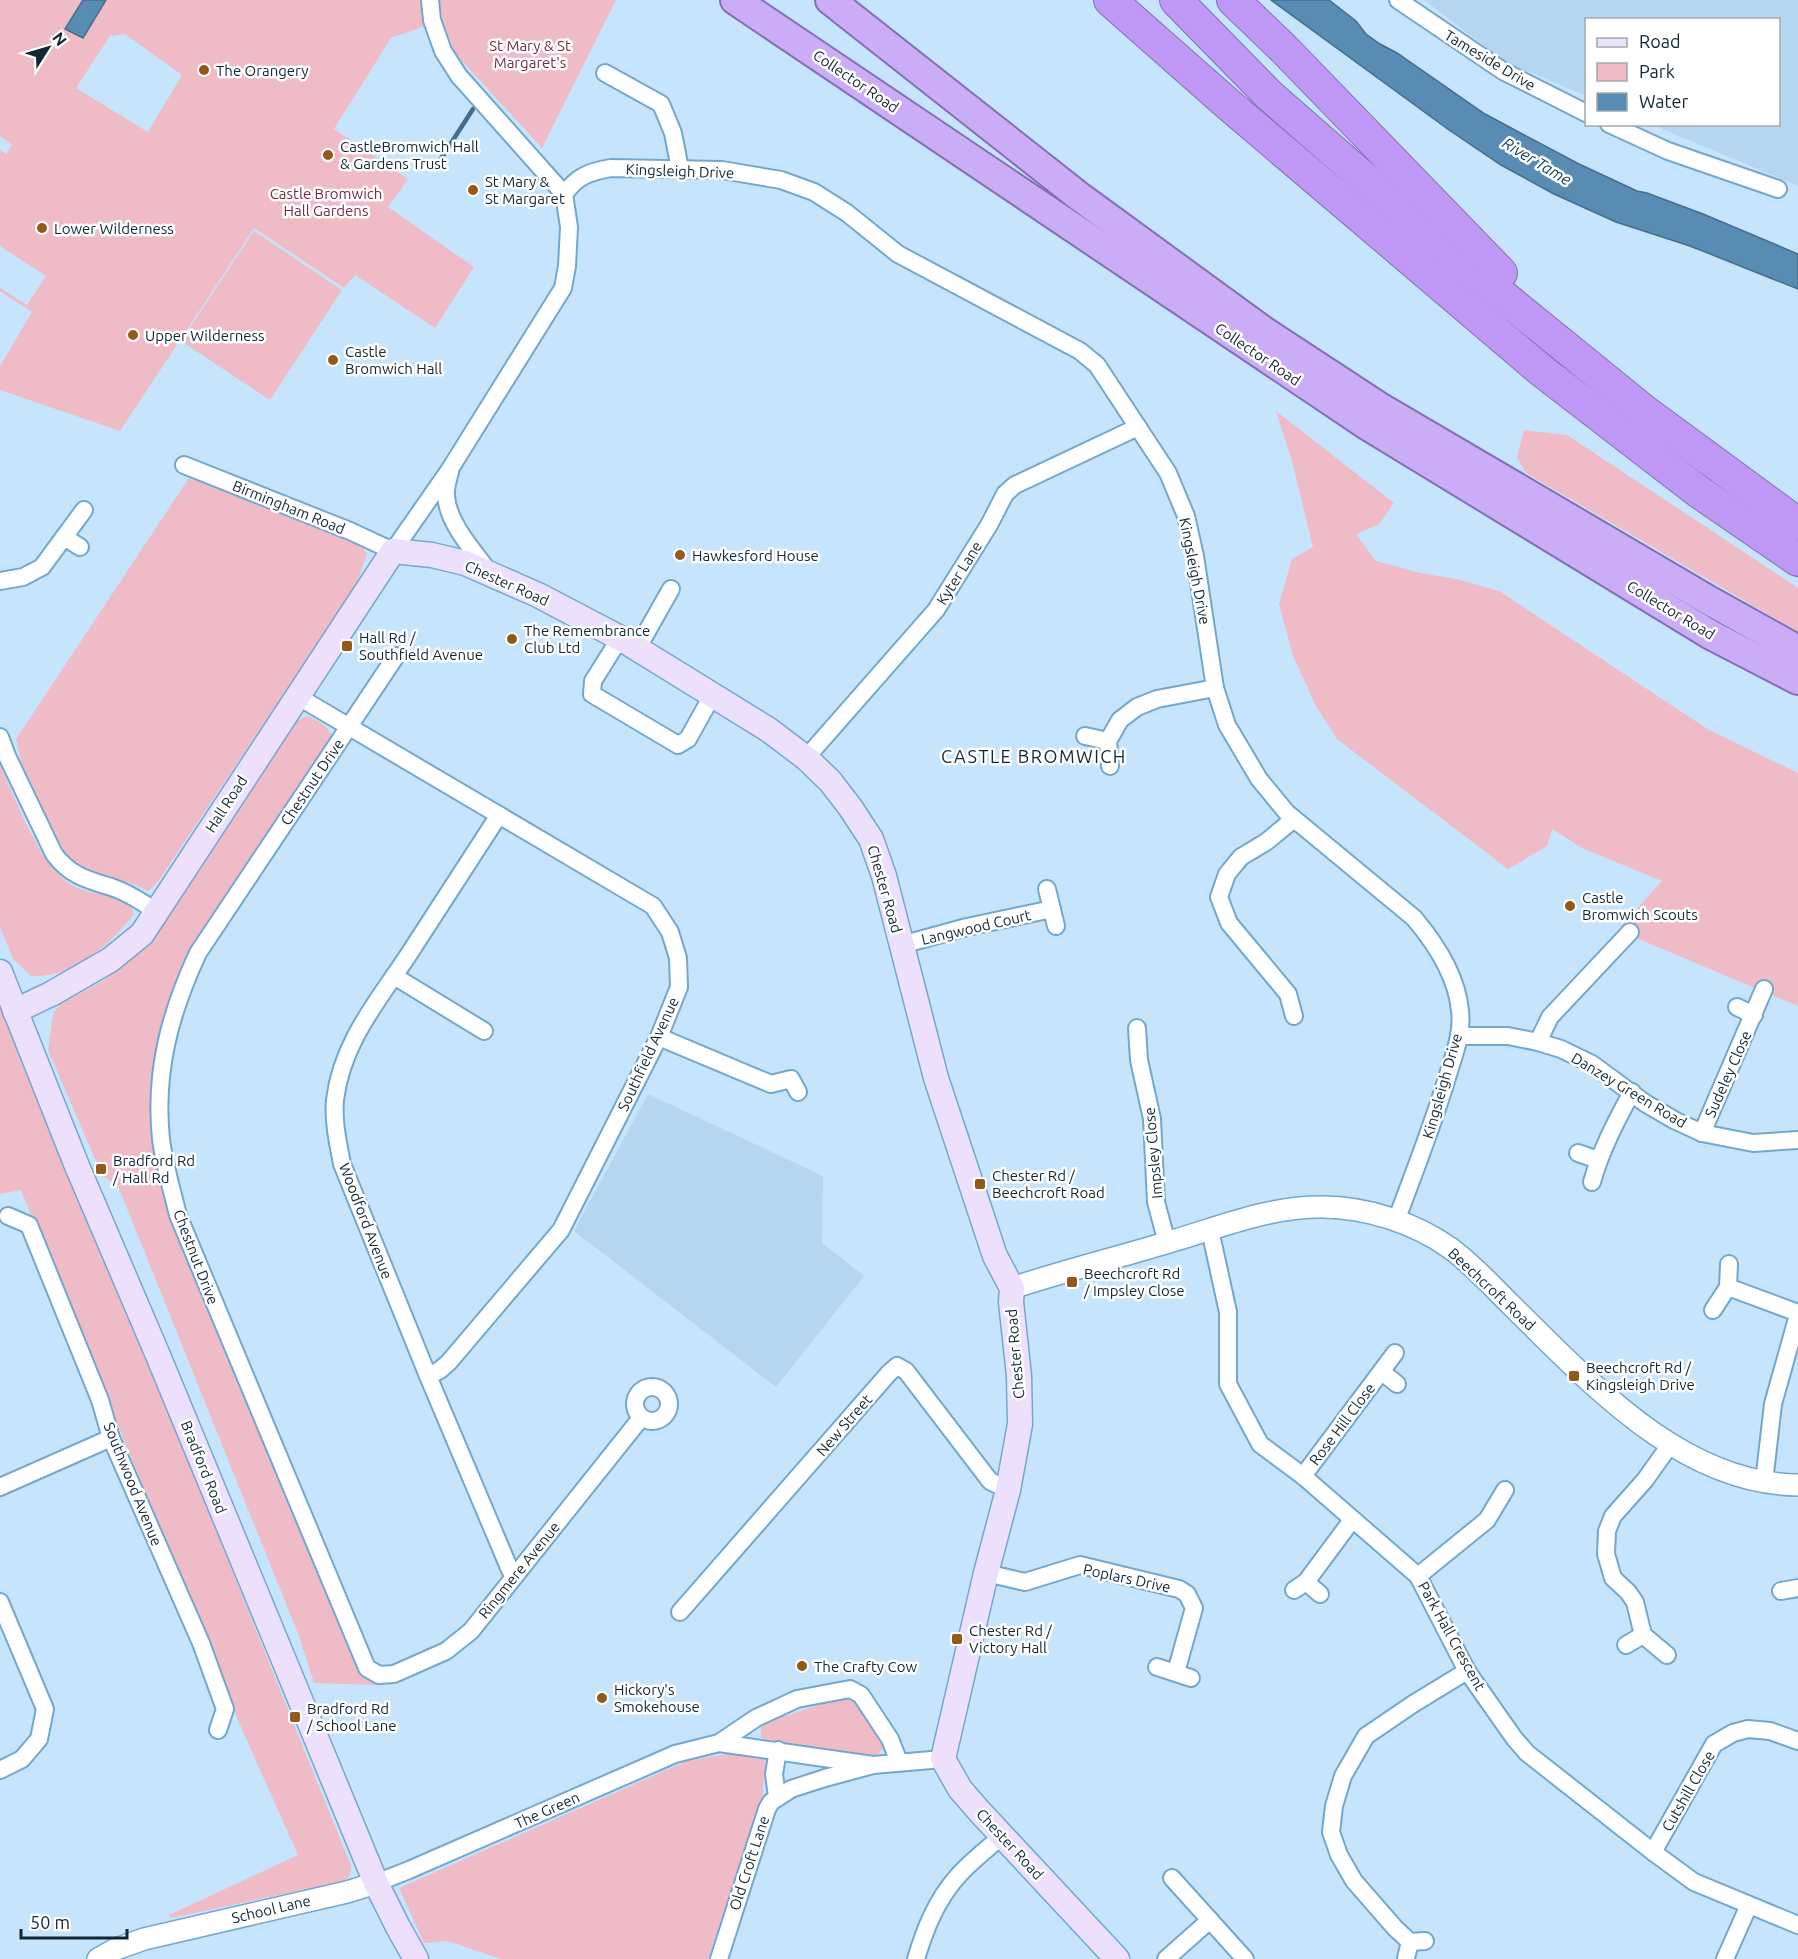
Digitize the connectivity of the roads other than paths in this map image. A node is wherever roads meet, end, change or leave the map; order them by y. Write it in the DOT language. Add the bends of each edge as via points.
graph roads {
  1 [pos="430,0"];
  2 [pos="735,0"];
  3 [pos="830,0"];
  4 [pos="1110,0"];
  5 [pos="1135,0"];
  6 [pos="1176,0"];
  7 [pos="1233,0"];
  8 [pos="1398,0"];
  9 [pos="605,73"];
  10 [pos="1585,112"];
  11 [pos="1613,126"];
  12 [pos="680,169"];
  13 [pos="1778,189"];
  14 [pos="564,194"];
  15 [pos="1349,207"];
  16 [pos="1644,411"];
  17 [pos="1138,427"];
  18 [pos="184,465"];
  19 [pos="450,468"];
  20 [pos="84,510"];
  21 [pos="1798,524"];
  22 [pos="64,537"];
  23 [pos="80,547"];
  24 [pos="393,551"];
  25 [pos="1798,560"];
  26 [pos="491,574"];
  27 [pos="0,581"];
  28 [pos="671,589"];
  29 [pos="629,643"];
  30 [pos="1798,650"];
  31 [pos="396,656"];
  32 [pos="1798,680"];
  33 [pos="1215,688"];
  34 [pos="713,694"];
  35 [pos="297,696"];
  36 [pos="348,726"];
  37 [pos="1085,736"];
  38 [pos="0,737"];
  39 [pos="1108,741"];
  40 [pos="806,758"];
  41 [pos="1110,766"];
  42 [pos="499,815"];
  43 [pos="1293,819"];
  44 [pos="1047,889"];
  45 [pos="1052,909"];
  46 [pos="156,911"];
  47 [pos="1056,926"];
  48 [pos="1630,932"];
  49 [pos="901,945"];
  50 [pos="0,972"];
  51 [pos="394,976"];
  52 [pos="1764,989"];
  53 [pos="1737,1007"];
  54 [pos="15,1011"];
  55 [pos="1754,1015"];
  56 [pos="1294,1016"];
  57 [pos="1137,1028"];
  58 [pos="485,1031"];
  59 [pos="1459,1036"];
  60 [pos="659,1037"];
  61 [pos="1538,1042"];
  62 [pos="798,1092"];
  63 [pos="1632,1092"];
  64 [pos="1702,1133"];
  65 [pos="1798,1140"];
  66 [pos="1578,1154"];
  67 [pos="1598,1160"];
  68 [pos="1592,1182"];
  69 [pos="8,1216"];
  70 [pos="1396,1221"];
  71 [pos="1210,1230"];
  72 [pos="1167,1243"];
  73 [pos="1730,1264"];
  74 [pos="1728,1287"];
  75 [pos="1012,1288"];
  76 [pos="1713,1310"];
  77 [pos="1798,1314"];
  78 [pos="1395,1353"];
  79 [pos="1382,1372"];
  80 [pos="428,1376"];
  81 [pos="1397,1384"];
  82 [pos="641,1418"];
  83 [pos="111,1438"];
  84 [pos="1670,1445"];
  85 [pos="1303,1476"];
  86 [pos="1764,1482"];
  87 [pos="1798,1485"];
  88 [pos="0,1487"];
  89 [pos="1008,1490"];
  90 [pos="1505,1490"];
  91 [pos="1352,1520"];
  92 [pos="986,1573"];
  93 [pos="515,1576"];
  94 [pos="1418,1576"];
  95 [pos="1798,1588"];
  96 [pos="1781,1591"];
  97 [pos="1320,1594"];
  98 [pos="0,1602"];
  99 [pos="680,1612"];
  100 [pos="1643,1635"];
  101 [pos="1626,1645"];
  102 [pos="1667,1655"];
  103 [pos="1157,1667"];
  104 [pos="367,1668"];
  105 [pos="1467,1671"];
  106 [pos="218,1730"];
  107 [pos="1798,1741"];
  108 [pos="719,1743"];
  109 [pos="778,1750"];
  110 [pos="943,1759"];
  111 [pos="899,1762"];
  112 [pos="873,1765"];
  113 [pos="0,1770"];
  114 [pos="777,1797"];
  115 [pos="1002,1836"];
  116 [pos="1653,1852"];
  117 [pos="1172,1878"];
  118 [pos="376,1883"];
  119 [pos="1749,1905"];
  120 [pos="1210,1920"];
  121 [pos="1798,1925"];
  122 [pos="1414,1947"];
  123 [pos="98,1959"];
  124 [pos="416,1959"];
  125 [pos="718,1959"];
  126 [pos="916,1959"];
  127 [pos="1117,1959"];
  128 [pos="1166,1959"];
  129 [pos="1245,1959"];
  130 [pos="1725,1959"];
  1 -- 14 [label="street" via="442,51 459,76"];
  2 -- 32 [label="highway, Collector Road" via="1365,424 1711,635"];
  3 -- 30 [label="highway, Collector Road" via="1080,197 1265,332 1378,406"];
  4 -- 15 [label="highway"];
  5 -- 15 [label="highway"];
  6 -- 16 [label="highway" via="1269,95 1451,254"];
  7 -- 16 [label="highway" via="1502,274"];
  8 -- 10 [label="street, Tameside Drive" via="1503,71"];
  9 -- 12 [label="street" via="660,104 669,121"];
  11 -- 13 [label="street" via="1668,151"];
  12 -- 14 [label="street, Kingsleigh Drive" via="594,171 575,180"];
  12 -- 17 [label="street, Kingsleigh Drive" via="722,170 781,180 814,192 898,254 1080,351 1097,364"];
  14 -- 19 [label="street" via="569,227 563,288"];
  15 -- 25 [label="highway" via="1551,378 1700,492"];
  16 -- 21 [label="highway"];
  17 -- 33 [label="street, Kingsleigh Drive" via="1168,473 1186,516 1196,556"];
  17 -- 40 [label="street, Kyter Lane" via="1015,485 1005,494 936,610"];
  18 -- 24 [label="street, Birmingham Road"];
  19 -- 24 [label="street"];
  19 -- 26 [label="street" via="446,497 452,517"];
  20 -- 22 [label="street"];
  22 -- 23 [label="street"];
  22 -- 27 [label="street" via="42,567 23,577"];
  24 -- 26 [label="main road, Chester Road" via="432,555"];
  24 -- 35 [label="main road, Hall Road"];
  26 -- 29 [label="main road, Chester Road"];
  28 -- 29 [label="street"];
  29 -- 34 [label="main road, Chester Road"];
  29 -- 34 [label="street" via="593,681 592,694 678,745 688,739"];
  31 -- 36 [label="street, Chestnut Drive"];
  33 -- 39 [label="street" via="1157,699 1137,707 1120,720"];
  33 -- 43 [label="street, Kingsleigh Drive" via="1227,725 1259,780"];
  34 -- 40 [label="main road, Chester Road"];
  35 -- 36 [label="street, Southfield Avenue"];
  35 -- 46 [label="main road, Hall Road"];
  36 -- 42 [label="street, Southfield Avenue"];
  36 -- 104 [label="street, Chestnut Drive" via="198,952 168,1031 159,1085 161,1141 178,1215"];
  37 -- 39 [label="street"];
  38 -- 46 [label="street" via="63,866"];
  39 -- 41 [label="street"];
  40 -- 49 [label="main road, Chester Road" via="830,781 871,839 885,876"];
  42 -- 51 [label="street, Woodford Avenue"];
  42 -- 60 [label="street, Southfield Avenue" via="653,906 670,932 678,958 679,987"];
  43 -- 56 [label="street" via="1241,857 1227,874 1219,897 1229,923 1288,994"];
  43 -- 59 [label="street, Kingsleigh Drive" via="1414,918 1431,939 1450,972 1460,1011"];
  44 -- 45 [label="street, Langwood Court"];
  45 -- 47 [label="street, Langwood Court"];
  45 -- 49 [label="street, Langwood Court"];
  46 -- 54 [label="main road, Hall Road" via="142,934 110,960"];
  48 -- 61 [label="street" via="1550,1017"];
  49 -- 75 [label="main road, Chester Road" via="939,1089 995,1256"];
  50 -- 54 [label="main road, Bradford Road"];
  51 -- 58 [label="street"];
  51 -- 80 [label="street, Woodford Avenue" via="369,1010 349,1050 335,1100 336,1133 342,1164"];
  52 -- 55 [label="street, Sudeley Close"];
  53 -- 55 [label="street, Sudeley Close"];
  54 -- 118 [label="main road, Bradford Road"];
  55 -- 64 [label="street, Sudeley Close"];
  57 -- 72 [label="street, Impsley Close" via="1152,1119 1156,1203"];
  59 -- 61 [label="street, Danzey Green Road" via="1508,1036"];
  59 -- 70 [label="street, Kingsleigh Drive" via="1431,1129"];
  60 -- 62 [label="street" via="771,1084 791,1079"];
  60 -- 80 [label="street, Southfield Avenue" via="561,1230 449,1362"];
  61 -- 63 [label="street, Danzey Green Road" via="1592,1064"];
  63 -- 64 [label="street, Danzey Green Road" via="1664,1115"];
  63 -- 67 [label="street"];
  64 -- 65 [label="street, Danzey Green Road" via="1753,1143"];
  66 -- 67 [label="street"];
  67 -- 68 [label="street"];
  69 -- 83 [label="street, Southwood Avenue" via="29,1225 100,1400"];
  70 -- 71 [label="street, Beechcroft Road" via="1357,1209 1323,1206 1275,1211"];
  70 -- 84 [label="street, Beechcroft Road" via="1450,1248 1600,1391"];
  71 -- 72 [label="street, Beechcroft Road"];
  71 -- 85 [label="street, Park Hall Crescent" via="1228,1312 1228,1384 1260,1444"];
  72 -- 75 [label="street, Beechcroft Road"];
  73 -- 74 [label="street"];
  74 -- 76 [label="street"];
  74 -- 77 [label="street"];
  75 -- 89 [label="main road, Chester Road" via="1020,1424"];
  77 -- 86 [label="street" via="1773,1404"];
  78 -- 79 [label="street, Rose Hill Close"];
  79 -- 81 [label="street, Rose Hill Close"];
  79 -- 85 [label="street, Rose Hill Close"];
  80 -- 93 [label="street, Woodford Avenue"];
  82 -- 93 [label="street, Ringmere Avenue"];
  83 -- 88 [label="street"];
  83 -- 106 [label="street, Southwood Avenue" via="201,1643 225,1709"];
  84 -- 86 [label="street, Beechcroft Road" via="1704,1464"];
  84 -- 100 [label="street" via="1613,1516 1607,1531 1606,1554 1613,1578 1635,1602"];
  85 -- 91 [label="street, Park Hall Crescent"];
  86 -- 87 [label="street, Beechcroft Road"];
  89 -- 92 [label="main road, Chester Road"];
  89 -- 99 [label="street, New Street" via="990,1481 906,1371 897,1366"];
  90 -- 94 [label="street" via="1487,1520"];
  91 -- 94 [label="street, Park Hall Crescent"];
  91 -- 97 [label="street" via="1300,1586"];
  92 -- 103 [label="street, Poplars Drive" via="1025,1582 1080,1565 1179,1589 1187,1594 1194,1608 1183,1675"];
  92 -- 110 [label="main road, Chester Road"];
  93 -- 104 [label="street, Ringmere Avenue" via="471,1631 446,1651 394,1674 379,1675"];
  94 -- 105 [label="street, Park Hall Crescent"];
  95 -- 96 [label="street"];
  98 -- 113 [label="street" via="45,1709 39,1739 22,1759"];
  100 -- 101 [label="street"];
  100 -- 102 [label="street"];
  105 -- 116 [label="street, Park Hall Crescent" via="1527,1753"];
  105 -- 122 [label="street" via="1366,1736 1343,1776 1334,1806 1331,1832 1339,1855 1354,1881"];
  107 -- 116 [label="street, Cutshill Close" via="1770,1731 1748,1729 1714,1744"];
  108 -- 109 [label="street, The Green"];
  108 -- 111 [label="street, The Green" via="756,1718 797,1699 850,1689 861,1695 890,1739"];
  108 -- 118 [label="street, The Green" via="675,1754"];
  109 -- 112 [label="street, The Green"];
  109 -- 114 [label="street" via="774,1774"];
  110 -- 111 [label="street, Old Croft Lane"];
  110 -- 115 [label="main road, Chester Road" via="960,1789"];
  111 -- 112 [label="street, Old Croft Lane"];
  112 -- 114 [label="street, Old Croft Lane" via="791,1789"];
  114 -- 125 [label="street, Old Croft Lane" via="767,1809"];
  115 -- 126 [label="street" via="957,1876 940,1900 926,1926"];
  115 -- 127 [label="main road, Chester Road"];
  116 -- 119 [label="street, Park Hall Crescent" via="1694,1882"];
  117 -- 120 [label="street"];
  118 -- 123 [label="street, School Lane" via="144,1939"];
  118 -- 124 [label="main road, Bradford Road"];
  119 -- 121 [label="street, Park Hall Crescent"];
  119 -- 130 [label="street"];
  120 -- 128 [label="street"];
  120 -- 129 [label="street"];
}
